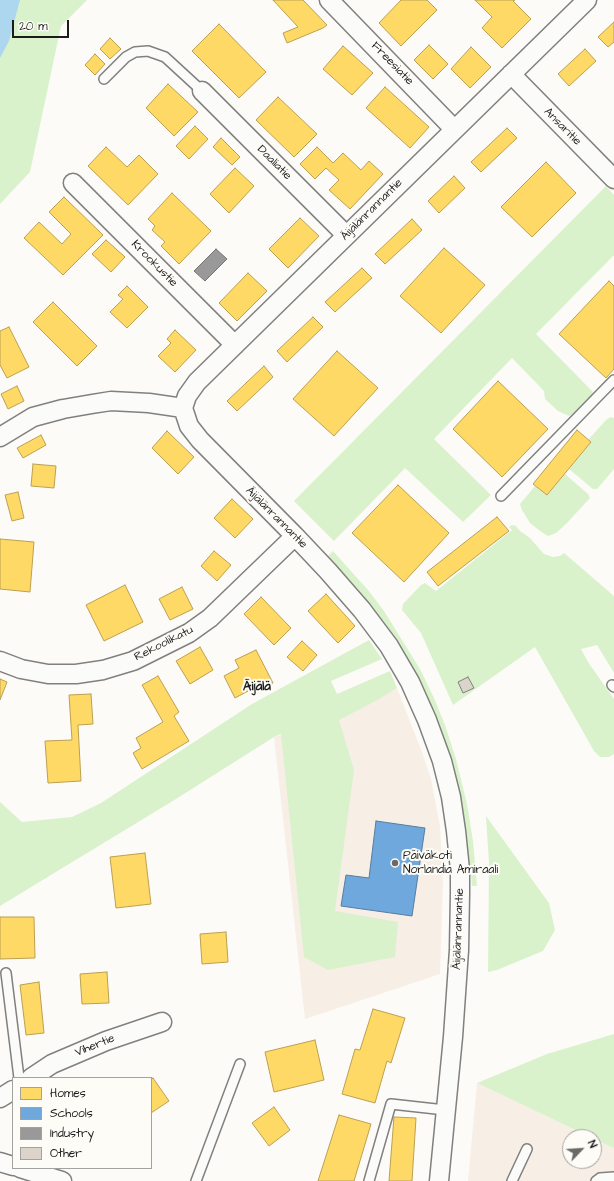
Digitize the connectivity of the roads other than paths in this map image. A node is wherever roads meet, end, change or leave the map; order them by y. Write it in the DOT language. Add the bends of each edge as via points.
graph roads {
  1 [pos="330,0"];
  2 [pos="587,0"];
  3 [pos="511,74"];
  4 [pos="104,80"];
  5 [pos="202,91"];
  6 [pos="454,129"];
  7 [pos="614,179"];
  8 [pos="73,183"];
  9 [pos="346,235"];
  10 [pos="235,344"];
  11 [pos="614,380"];
  12 [pos="184,408"];
  13 [pos="0,437"];
  14 [pos="501,496"];
  15 [pos="295,536"];
  16 [pos="0,661"];
  17 [pos="6,972"];
  18 [pos="162,1022"];
  19 [pos="240,1064"];
  20 [pos="19,1077"];
  21 [pos="32,1077"];
  22 [pos="12,1091"];
  23 [pos="0,1098"];
  24 [pos="445,1110"];
  25 [pos="527,1149"];
  26 [pos="0,1162"];
  27 [pos="12,1166"];
  28 [pos="23,1169"];
  29 [pos="614,1177"];
  30 [pos="62,1181"];
  31 [pos="196,1181"];
  32 [pos="369,1181"];
  33 [pos="439,1181"];
  34 [pos="512,1181"];
  35 [pos="596,1181"];
  1 -- 6 [label="street, Freesiatie"];
  2 -- 3 [label="street, Äijälänrannantie"];
  3 -- 6 [label="street, Äijälänrannantie"];
  3 -- 7 [label="street, Ansaritie"];
  4 -- 5 [label="lane" via="126,57 135,52 148,50 165,57"];
  5 -- 9 [label="street, Daaliatie"];
  6 -- 9 [label="street, Äijälänrannantie"];
  8 -- 10 [label="street, Krookustie"];
  9 -- 10 [label="street, Äijälänrannantie"];
  10 -- 12 [label="street, Äijälänrannantie" via="197,382 187,396"];
  11 -- 14 [label="lane"];
  12 -- 13 [label="street" via="111,401 33,417"];
  12 -- 15 [label="street, Äijälänrannantie" via="189,426 200,440"];
  15 -- 16 [label="street, Rekoolikatu" via="210,618 189,633 133,661 103,670 76,674 48,674 21,669"];
  15 -- 24 [label="street, Äijälänrannantie" via="362,610 389,646 413,688 442,761 451,797 460,870 458,966"];
  17 -- 20 [label="lane"];
  18 -- 21 [label="street, Vihertie" via="106,1041 52,1064"];
  19 -- 31 [label="lane"];
  22 -- 23 [label="street"];
  24 -- 32 [label="lane" via="391,1104"];
  24 -- 33 [label="street, Äijälänrannantie"];
  25 -- 34 [label="lane"];
  26 -- 27 [label="street"];
  28 -- 30 [label="street"];
  29 -- 35 [label="lane" via="600,1178"];
}
